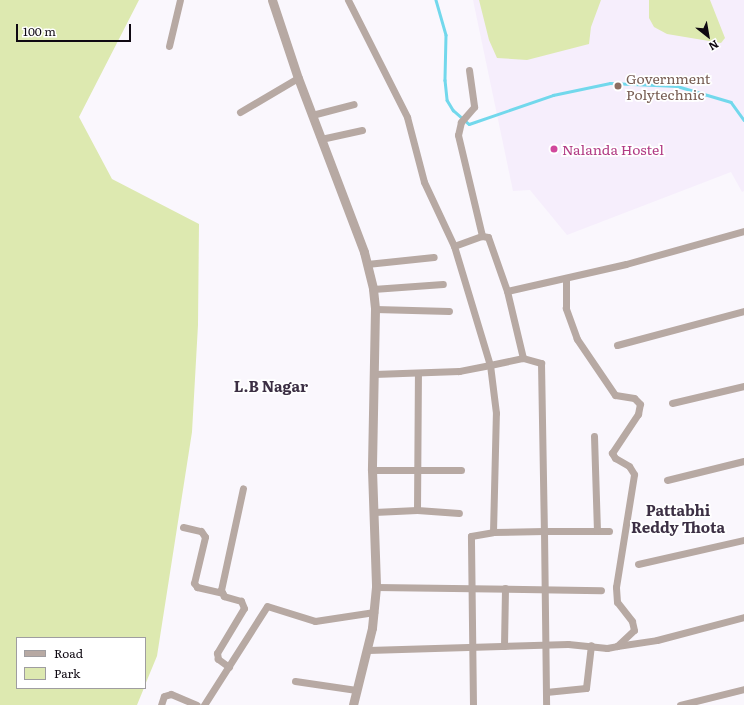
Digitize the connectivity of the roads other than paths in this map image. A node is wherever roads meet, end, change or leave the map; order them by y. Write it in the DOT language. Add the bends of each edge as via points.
graph roads {
  1 [pos="180,0"];
  2 [pos="272,0"];
  3 [pos="348,0"];
  4 [pos="169,46"];
  5 [pos="469,70"];
  6 [pos="298,78"];
  7 [pos="354,104"];
  8 [pos="240,112"];
  9 [pos="312,115"];
  10 [pos="362,130"];
  11 [pos="321,139"];
  12 [pos="744,231"];
  13 [pos="482,236"];
  14 [pos="454,246"];
  15 [pos="434,257"];
  16 [pos="367,264"];
  17 [pos="566,278"];
  18 [pos="443,284"];
  19 [pos="372,289"];
  20 [pos="506,291"];
  21 [pos="374,309"];
  22 [pos="449,311"];
  23 [pos="744,311"];
  24 [pos="616,345"];
  25 [pos="523,358"];
  26 [pos="490,365"];
  27 [pos="418,373"];
  28 [pos="374,374"];
  29 [pos="744,386"];
  30 [pos="672,403"];
  31 [pos="594,436"];
  32 [pos="744,461"];
  33 [pos="372,470"];
  34 [pos="418,470"];
  35 [pos="460,470"];
  36 [pos="667,480"];
  37 [pos="243,488"];
  38 [pos="418,510"];
  39 [pos="374,512"];
  40 [pos="459,513"];
  41 [pos="183,527"];
  42 [pos="544,531"];
  43 [pos="597,531"];
  44 [pos="609,531"];
  45 [pos="493,532"];
  46 [pos="744,540"];
  47 [pos="638,564"];
  48 [pos="470,586"];
  49 [pos="376,587"];
  50 [pos="505,588"];
  51 [pos="543,590"];
  52 [pos="601,590"];
  53 [pos="222,593"];
  54 [pos="374,612"];
  55 [pos="744,618"];
  56 [pos="544,644"];
  57 [pos="591,645"];
  58 [pos="504,646"];
  59 [pos="617,646"];
  60 [pos="472,648"];
  61 [pos="368,650"];
  62 [pos="229,667"];
  63 [pos="295,681"];
  64 [pos="744,689"];
  65 [pos="356,690"];
  66 [pos="546,692"];
  67 [pos="161,705"];
  68 [pos="195,705"];
  69 [pos="204,705"];
  70 [pos="353,705"];
  71 [pos="473,705"];
  72 [pos="546,705"];
  73 [pos="680,705"];
  1 -- 4 [label="street"];
  2 -- 6 [label="street"];
  3 -- 14 [label="street" via="406,117 424,182"];
  5 -- 13 [label="street" via="474,107 461,122 458,135"];
  6 -- 8 [label="street"];
  6 -- 9 [label="street"];
  7 -- 9 [label="street"];
  9 -- 11 [label="street"];
  10 -- 11 [label="street"];
  11 -- 16 [label="street"];
  12 -- 17 [label="street"];
  13 -- 14 [label="street"];
  13 -- 20 [label="street" via="486,236 490,241"];
  14 -- 26 [label="street"];
  15 -- 16 [label="street"];
  16 -- 19 [label="street"];
  17 -- 20 [label="street"];
  17 -- 59 [label="street" via="566,308 577,339 616,395 634,398 640,408 612,453 615,458 629,466 634,474 616,587 617,602 632,621 634,630"];
  18 -- 19 [label="street"];
  19 -- 21 [label="street"];
  20 -- 25 [label="street"];
  21 -- 22 [label="street"];
  21 -- 28 [label="street"];
  23 -- 24 [label="street"];
  25 -- 26 [label="street"];
  25 -- 42 [label="street" via="541,363"];
  26 -- 27 [label="street" via="466,370"];
  26 -- 45 [label="street" via="496,413"];
  27 -- 28 [label="street"];
  27 -- 34 [label="street"];
  28 -- 33 [label="street"];
  29 -- 30 [label="street"];
  31 -- 43 [label="street"];
  32 -- 36 [label="street"];
  33 -- 34 [label="street"];
  33 -- 39 [label="street"];
  34 -- 35 [label="street"];
  34 -- 38 [label="street"];
  37 -- 53 [label="street"];
  38 -- 39 [label="street"];
  38 -- 40 [label="street"];
  39 -- 49 [label="street"];
  41 -- 53 [label="street" via="201,531 205,537 194,583 197,587"];
  42 -- 43 [label="street"];
  42 -- 45 [label="street"];
  42 -- 51 [label="street"];
  43 -- 44 [label="street"];
  45 -- 48 [label="street" via="471,536"];
  46 -- 47 [label="street"];
  48 -- 49 [label="street"];
  48 -- 50 [label="street"];
  48 -- 60 [label="street"];
  49 -- 54 [label="street"];
  50 -- 51 [label="street"];
  50 -- 58 [label="street"];
  51 -- 52 [label="street"];
  51 -- 56 [label="street"];
  53 -- 62 [label="street" via="241,601 244,608 217,653 218,659"];
  54 -- 61 [label="street"];
  54 -- 62 [label="street" via="315,621 267,606"];
  55 -- 59 [label="street" via="657,640"];
  56 -- 57 [label="street"];
  56 -- 58 [label="street"];
  56 -- 66 [label="street"];
  57 -- 59 [label="street" via="608,648"];
  57 -- 66 [label="street" via="586,688"];
  58 -- 60 [label="street"];
  60 -- 61 [label="street"];
  60 -- 71 [label="street"];
  61 -- 65 [label="street"];
  62 -- 69 [label="street"];
  63 -- 65 [label="street"];
  64 -- 73 [label="street"];
  65 -- 70 [label="street"];
  66 -- 72 [label="street"];
  67 -- 68 [label="street" via="164,696 171,694"];
}
